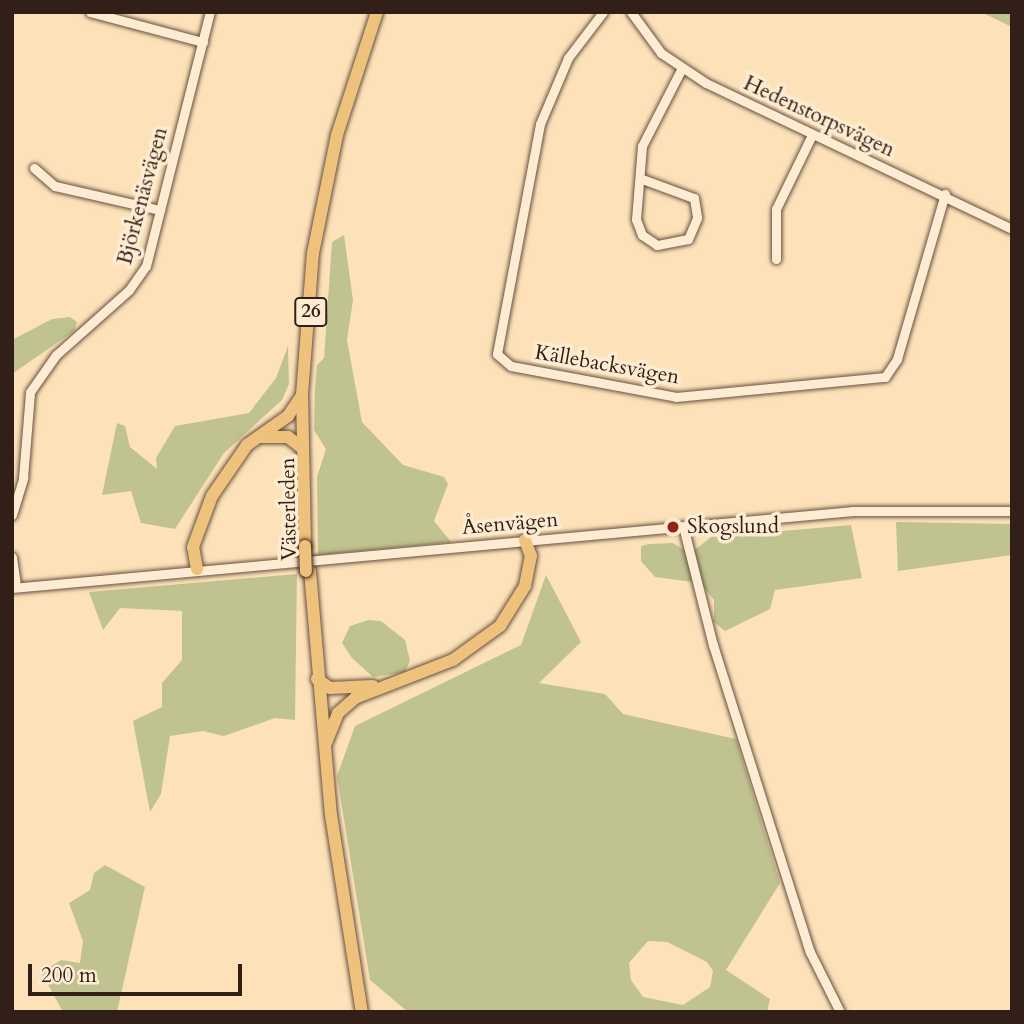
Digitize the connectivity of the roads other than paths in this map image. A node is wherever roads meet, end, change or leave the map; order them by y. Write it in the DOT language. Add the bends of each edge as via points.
graph roads {
  1 [pos="90,12"];
  2 [pos="210,12"];
  3 [pos="377,12"];
  4 [pos="383,12"];
  5 [pos="603,12"];
  6 [pos="631,12"];
  7 [pos="203,42"];
  8 [pos="682,68"];
  9 [pos="812,135"];
  10 [pos="34,168"];
  11 [pos="642,178"];
  12 [pos="945,194"];
  13 [pos="160,210"];
  14 [pos="1012,229"];
  15 [pos="776,259"];
  16 [pos="302,395"];
  17 [pos="255,438"];
  18 [pos="302,448"];
  19 [pos="1012,511"];
  20 [pos="12,515"];
  21 [pos="683,526"];
  22 [pos="525,540"];
  23 [pos="307,545"];
  24 [pos="12,557"];
  25 [pos="197,569"];
  26 [pos="308,571"];
  27 [pos="14,587"];
  28 [pos="317,679"];
  29 [pos="388,685"];
  30 [pos="323,750"];
  31 [pos="355,1012"];
  32 [pos="362,1012"];
  33 [pos="840,1012"];
  1 -- 7 [label="street"];
  2 -- 7 [label="street, Björkenäsvägen"];
  3 -- 16 [label="highway, Västerleden / 26" via="325,182 307,301"];
  4 -- 23 [label="highway, Västerleden / 26" via="342,137 318,253 308,353"];
  5 -- 12 [label="street, Källebacksvägen" via="568,58 540,124 497,354 511,366 676,397 885,377 897,359"];
  6 -- 8 [label="street, Hedenstorpsvägen" via="661,53"];
  7 -- 13 [label="street, Björkenäsvägen"];
  8 -- 9 [label="street, Hedenstorpsvägen"];
  8 -- 11 [label="street" via="642,146"];
  9 -- 12 [label="street, Hedenstorpsvägen"];
  9 -- 15 [label="street" via="776,209"];
  10 -- 13 [label="street" via="55,186"];
  11 -- 11 [label="street" via="636,219 642,235 657,245 688,239 697,218 694,198"];
  12 -- 14 [label="street, Hedenstorpsvägen"];
  13 -- 20 [label="street, Björkenäsvägen" via="140,278 56,355 30,392 23,478"];
  16 -- 17 [label="highway" via="288,416"];
  16 -- 18 [label="highway, Västerleden / 26"];
  17 -- 18 [label="highway" via="281,435"];
  17 -- 25 [label="highway" via="212,496 198,534"];
  18 -- 23 [label="highway, Västerleden / 26"];
  19 -- 21 [label="street, Åsenvägen" via="853,511"];
  21 -- 22 [label="street, Åsenvägen"];
  21 -- 33 [label="street" via="716,656 810,952"];
  22 -- 25 [label="street, Åsenvägen"];
  22 -- 29 [label="highway" via="531,553 522,597 493,634 447,663"];
  23 -- 26 [label="highway, Västerleden / 26, bridge"];
  24 -- 27 [label="street"];
  25 -- 27 [label="street, Åsenvägen"];
  26 -- 28 [label="highway, Västerleden / 26"];
  26 -- 31 [label="highway, Västerleden / 26" via="317,755"];
  28 -- 29 [label="highway" via="340,689"];
  28 -- 30 [label="highway, Västerleden / 26"];
  29 -- 30 [label="highway" via="345,705"];
  30 -- 32 [label="highway, Västerleden / 26"];
}
